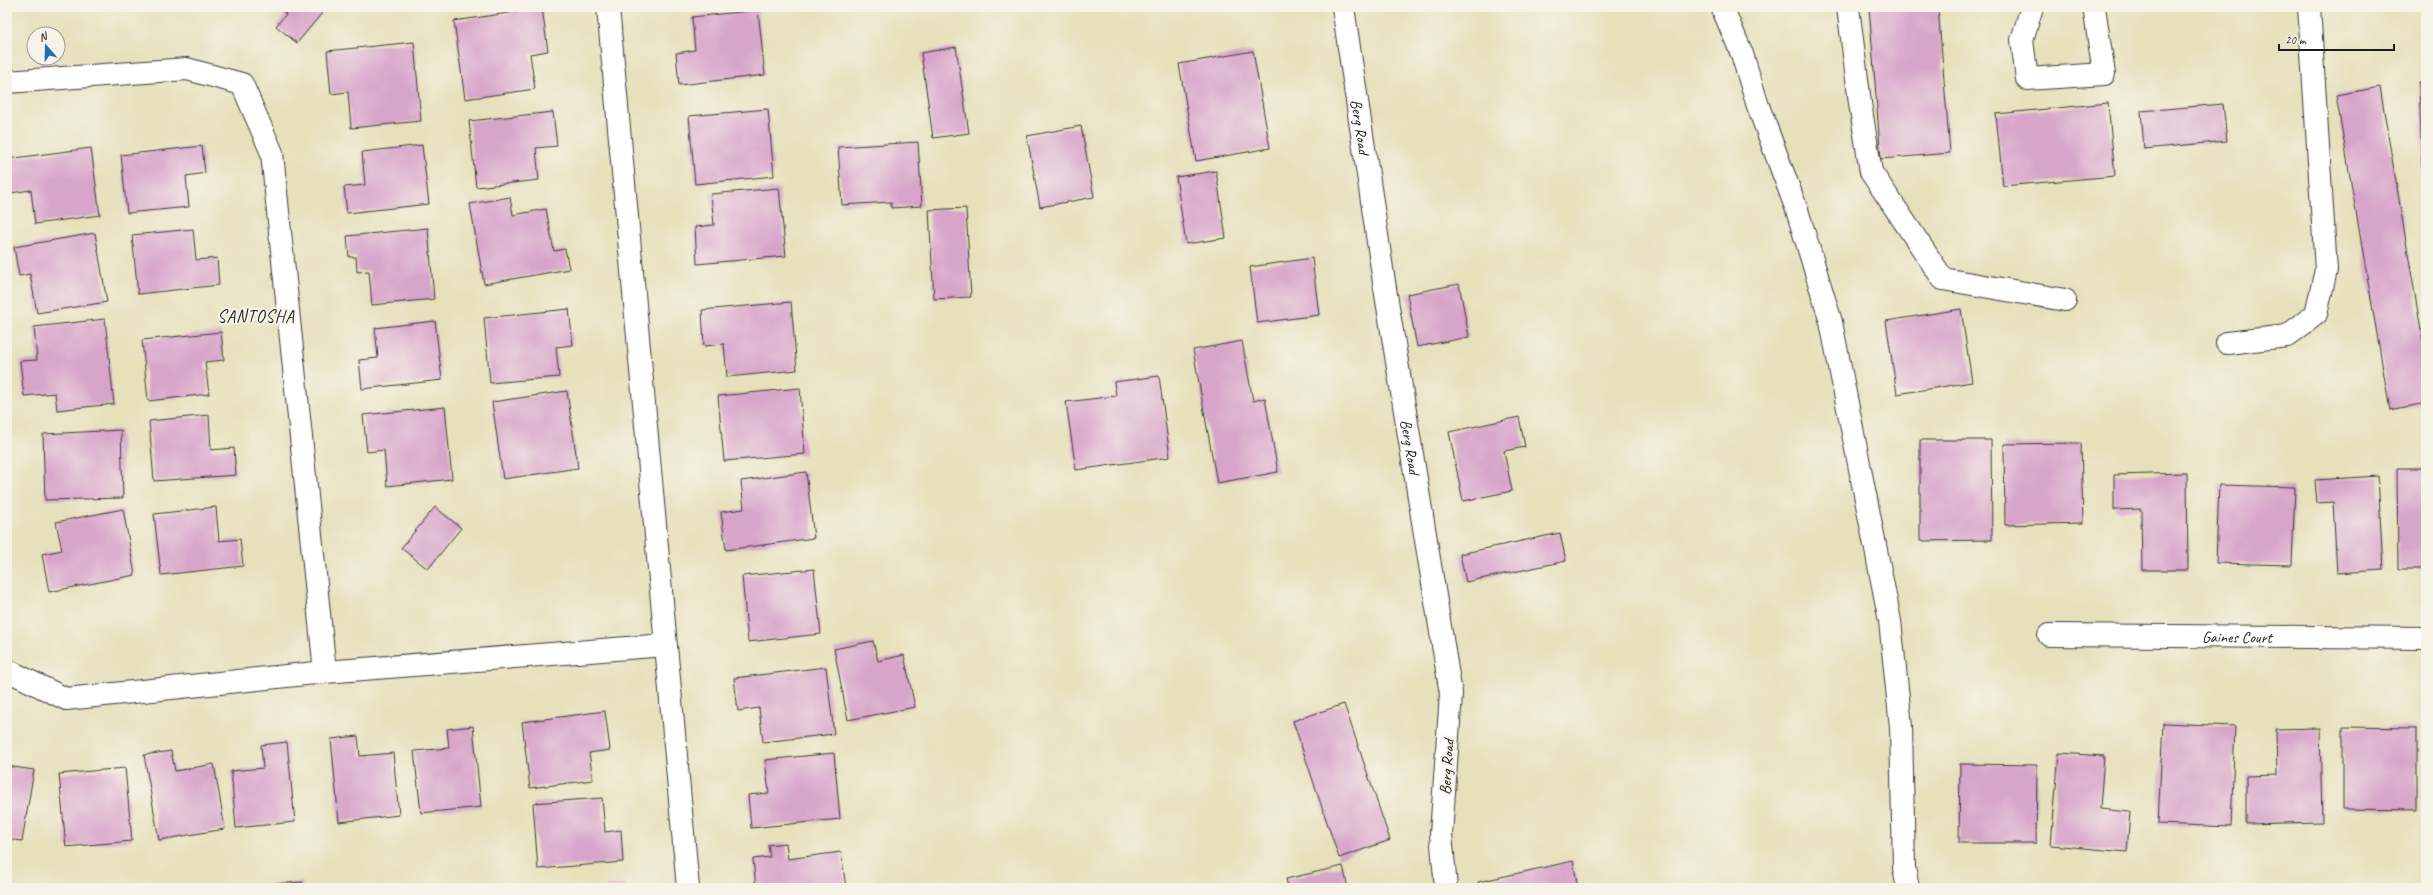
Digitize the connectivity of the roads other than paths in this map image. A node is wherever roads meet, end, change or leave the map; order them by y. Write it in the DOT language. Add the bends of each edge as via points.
graph roads {
  1 [pos="608,7"];
  2 [pos="1343,7"];
  3 [pos="1722,7"];
  4 [pos="1848,7"];
  5 [pos="2032,7"];
  6 [pos="2094,7"];
  7 [pos="2309,7"];
  8 [pos="7,82"];
  9 [pos="2065,300"];
  10 [pos="2227,343"];
  11 [pos="2049,635"];
  12 [pos="2426,638"];
  13 [pos="665,644"];
  14 [pos="7,670"];
  15 [pos="325,672"];
  16 [pos="688,888"];
  17 [pos="1446,888"];
  18 [pos="1908,888"];
  1 -- 13 [label="street"];
  2 -- 17 [label="street, Berg Road" via="1385,290 1451,694 1441,834"];
  3 -- 18 [label="street" via="1742,54 1758,106 1797,210 1831,322 1890,621 1901,727 1904,868"];
  4 -- 9 [label="street" via="1871,172 1944,279"];
  5 -- 6 [label="street" via="2022,40 2027,79 2104,74"];
  7 -- 10 [label="street" via="2326,270 2316,314 2287,336"];
  8 -- 15 [label="street" via="186,69 242,84 272,153"];
  11 -- 12 [label="street, Gaines Court"];
  13 -- 15 [label="street"];
  13 -- 16 [label="street"];
  14 -- 15 [label="street" via="66,699"];
}
